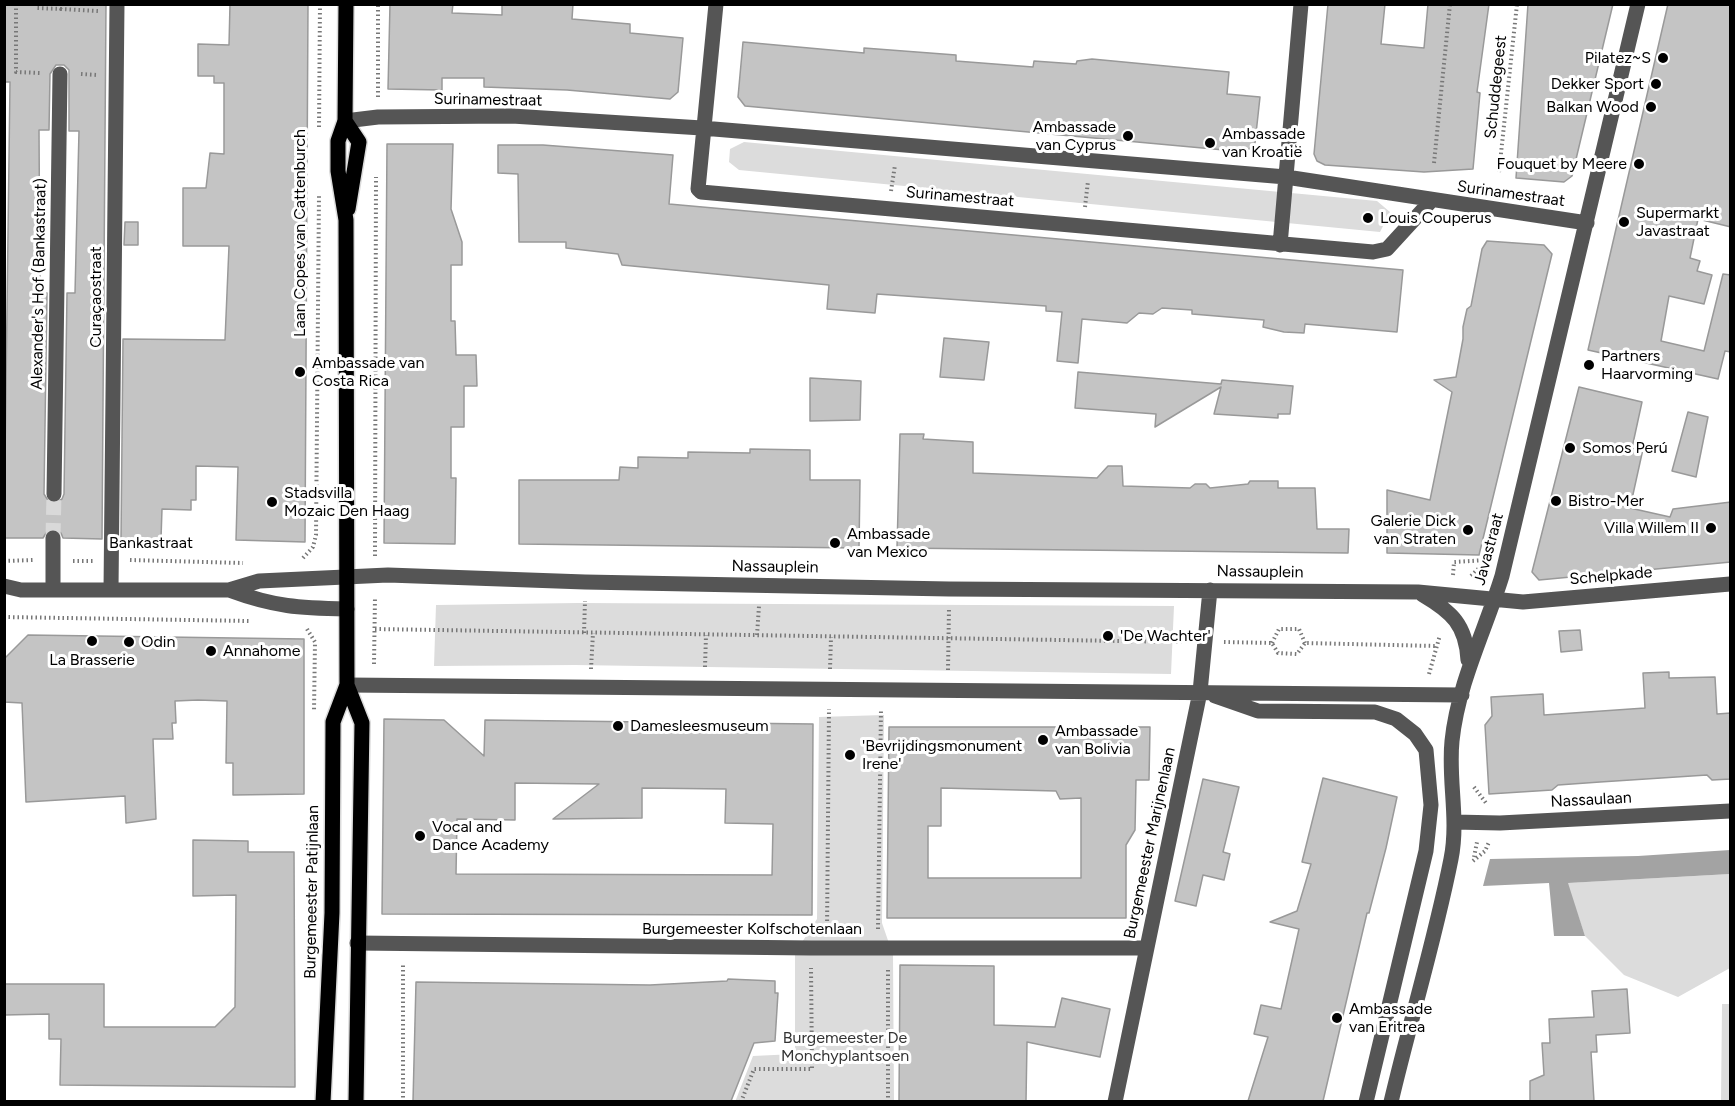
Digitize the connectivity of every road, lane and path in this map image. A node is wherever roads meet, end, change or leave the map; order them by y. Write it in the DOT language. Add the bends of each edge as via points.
graph roads {
  1 [pos="37,4"];
  2 [pos="320,4"];
  3 [pos="346,4"];
  4 [pos="378,4"];
  5 [pos="716,4"];
  6 [pos="1301,4"];
  7 [pos="1450,4"];
  8 [pos="1516,4"];
  9 [pos="1638,4"];
  10 [pos="61,7"];
  11 [pos="117,8"];
  12 [pos="60,74"];
  13 [pos="378,117"];
  14 [pos="345,121"];
  15 [pos="702,128"];
  16 [pos="319,135"];
  17 [pos="896,145"];
  18 [pos="1091,161"];
  19 [pos="1434,163"];
  20 [pos="376,171"];
  21 [pos="1499,172"];
  22 [pos="1286,177"];
  23 [pos="319,193"];
  24 [pos="1431,201"];
  25 [pos="889,209"];
  26 [pos="1587,223"];
  27 [pos="1082,225"];
  28 [pos="1280,245"];
  29 [pos="54,494"];
  30 [pos="375,536"];
  31 [pos="53,538"];
  32 [pos="4,561"];
  33 [pos="112,561"];
  34 [pos="53,562"];
  35 [pos="298,562"];
  36 [pos="248,563"];
  37 [pos="375,574"];
  38 [pos="347,576"];
  39 [pos="585,582"];
  40 [pos="1731,584"];
  41 [pos="760,585"];
  42 [pos="4,586"];
  43 [pos="949,589"];
  44 [pos="21,590"];
  45 [pos="53,590"];
  46 [pos="111,590"];
  47 [pos="229,590"];
  48 [pos="1210,590"];
  49 [pos="1418,592"];
  50 [pos="4,596"];
  51 [pos="1494,601"];
  52 [pos="347,609"];
  53 [pos="4,617"];
  54 [pos="261,621"];
  55 [pos="304,626"];
  56 [pos="584,633"];
  57 [pos="593,633"];
  58 [pos="706,635"];
  59 [pos="757,635"];
  60 [pos="949,636"];
  61 [pos="831,637"];
  62 [pos="1206,642"];
  63 [pos="1272,643"];
  64 [pos="1305,643"];
  65 [pos="1436,646"];
  66 [pos="1468,666"];
  67 [pos="347,685"];
  68 [pos="591,687"];
  69 [pos="704,689"];
  70 [pos="314,690"];
  71 [pos="829,690"];
  72 [pos="881,690"];
  73 [pos="948,691"];
  74 [pos="1200,692"];
  75 [pos="1462,695"];
  76 [pos="1731,811"];
  77 [pos="1454,822"];
  78 [pos="357,943"];
  79 [pos="404,944"];
  80 [pos="819,948"];
  81 [pos="883,948"];
  82 [pos="1147,948"];
  83 [pos="323,1101"];
  84 [pos="356,1101"];
  85 [pos="403,1101"];
  86 [pos="741,1101"];
  87 [pos="888,1101"];
  88 [pos="1115,1101"];
  89 [pos="1366,1101"];
  90 [pos="1391,1101"];
  1 -- 10 [label="path" via="37,8"];
  2 -- 16 [label="path, Laan Copes van Cattenburch"];
  3 -- 14 [label="main road"];
  4 -- 13 [label="path"];
  5 -- 15 [label="street"];
  6 -- 22 [label="street"];
  7 -- 19 [label="path"];
  8 -- 21 [label="path, Schuddegeest"];
  9 -- 26 [label="street, Javastraat"];
  10 -- 11 [label="path"];
  11 -- 33 [label="street, Curaçaostraat"];
  12 -- 29 [label="street, Alexander's Hof (Bankastraat)"];
  13 -- 14 [label="street, Surinamestraat"];
  13 -- 15 [label="street, Surinamestraat" via="512,116"];
  14 -- 38 [label="main road" via="359,142 346,220"];
  15 -- 17 [label="street, Surinamestraat"];
  15 -- 25 [label="street, Surinamestraat" via="698,189 701,192"];
  17 -- 18 [label="street, Surinamestraat"];
  17 -- 25 [label="path"];
  18 -- 22 [label="street, Surinamestraat"];
  18 -- 27 [label="path"];
  20 -- 30 [label="path"];
  22 -- 24 [label="street, Surinamestraat"];
  22 -- 28 [label="street"];
  23 -- 35 [label="path, Laan Copes van Cattenburch" via="316,535 313,547"];
  24 -- 26 [label="street, Surinamestraat"];
  24 -- 28 [label="street, Surinamestraat" via="1387,249 1372,252"];
  25 -- 27 [label="street, Surinamestraat"];
  26 -- 51 [label="street, Javastraat"];
  27 -- 28 [label="street, Surinamestraat"];
  31 -- 34 [label="street"];
  32 -- 34 [label="path, Bankastraat"];
  33 -- 34 [label="path, Bankastraat"];
  33 -- 36 [label="path, Bankastraat"];
  33 -- 46 [label="street, Curaçaostraat"];
  34 -- 45 [label="street"];
  37 -- 38 [label="street, Nassauplein"];
  37 -- 39 [label="street, Nassauplein"];
  37 -- 56 [label="path" via="375,629"];
  38 -- 47 [label="street" via="259,581"];
  38 -- 52 [label="main road, Burgemeester Patijnlaan"];
  39 -- 41 [label="street, Nassauplein"];
  39 -- 56 [label="path"];
  40 -- 51 [label="street, Schelpkade" via="1523,602"];
  41 -- 43 [label="street, Nassauplein"];
  41 -- 59 [label="path"];
  42 -- 44 [label="street"];
  43 -- 48 [label="street, Nassauplein"];
  43 -- 60 [label="path"];
  44 -- 45 [label="street"];
  44 -- 50 [label="street"];
  45 -- 46 [label="street"];
  46 -- 47 [label="street"];
  47 -- 52 [label="street" via="295,608"];
  48 -- 49 [label="street, Nassauplein"];
  48 -- 62 [label="street, Burgemeester Marijnenlaan"];
  49 -- 51 [label="street, Nassauplein"];
  49 -- 66 [label="street, Nassauplein" via="1447,609 1466,640"];
  51 -- 66 [label="street, Javastraat"];
  52 -- 67 [label="main road, Burgemeester Patijnlaan"];
  53 -- 54 [label="path"];
  55 -- 70 [label="path" via="315,642"];
  56 -- 57 [label="path"];
  57 -- 58 [label="path"];
  57 -- 68 [label="path"];
  58 -- 59 [label="path"];
  58 -- 69 [label="path"];
  59 -- 61 [label="path"];
  60 -- 61 [label="path"];
  60 -- 62 [label="path"];
  60 -- 73 [label="path"];
  61 -- 71 [label="path"];
  62 -- 63 [label="path"];
  62 -- 74 [label="street, Burgemeester Marijnenlaan"];
  63 -- 64 [label="path" via="1278,653 1297,654"];
  63 -- 64 [label="path" via="1279,629 1299,629"];
  64 -- 65 [label="path"];
  66 -- 75 [label="street, Javastraat"];
  67 -- 68 [label="street"];
  67 -- 78 [label="main road, Burgemeester Patijnlaan" via="362,723"];
  67 -- 83 [label="main road, Burgemeester Patijnlaan" via="333,722 332,913"];
  68 -- 69 [label="street"];
  69 -- 71 [label="street"];
  71 -- 72 [label="street"];
  71 -- 80 [label="path"];
  72 -- 73 [label="street"];
  72 -- 81 [label="path"];
  73 -- 74 [label="street"];
  74 -- 75 [label="street"];
  74 -- 82 [label="street, Burgemeester Marijnenlaan"];
  74 -- 89 [label="street" via="1258,711 1375,712 1396,719 1415,734 1426,750 1431,805 1426,851"];
  75 -- 77 [label="street, Javastraat" via="1452,739"];
  76 -- 77 [label="street, Nassaulaan" via="1510,823"];
  77 -- 90 [label="street, Javastraat" via="1451,857"];
  78 -- 79 [label="street, Burgemeester Kolfschotenlaan"];
  78 -- 84 [label="main road, Burgemeester Patijnlaan"];
  79 -- 80 [label="street, Burgemeester Kolfschotenlaan"];
  79 -- 85 [label="path"];
  80 -- 81 [label="street, Burgemeester Kolfschotenlaan"];
  80 -- 86 [label="path" via="812,1069 754,1069"];
  81 -- 82 [label="street, Burgemeester Kolfschotenlaan"];
  81 -- 87 [label="path"];
  82 -- 88 [label="street, Burgemeester Marijnenlaan"];
}
